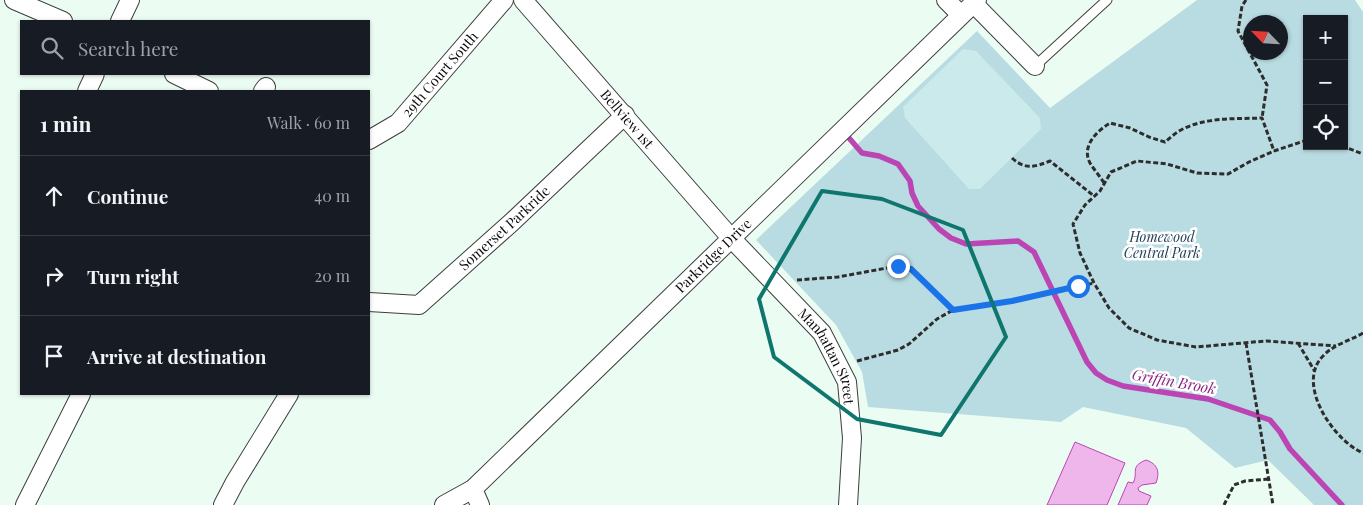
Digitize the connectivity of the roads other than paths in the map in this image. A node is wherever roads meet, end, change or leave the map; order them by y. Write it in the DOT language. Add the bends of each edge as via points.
graph roads {
  1 [pos="14,0"];
  2 [pos="130,0"];
  3 [pos="504,0"];
  4 [pos="523,0"];
  5 [pos="946,0"];
  6 [pos="1107,0"];
  7 [pos="970,6"];
  8 [pos="61,20"];
  9 [pos="120,20"];
  10 [pos="1035,66"];
  11 [pos="95,75"];
  12 [pos="176,75"];
  13 [pos="87,90"];
  14 [pos="207,90"];
  15 [pos="625,116"];
  16 [pos="370,139"];
  17 [pos="731,238"];
  18 [pos="370,302"];
  19 [pos="80,395"];
  20 [pos="288,395"];
  21 [pos="473,489"];
  22 [pos="25,505"];
  23 [pos="223,505"];
  24 [pos="444,505"];
  25 [pos="480,505"];
  26 [pos="848,505"];
  1 -- 8 [label="street"];
  2 -- 9 [label="street"];
  3 -- 16 [label="street, 29th Court South" via="398,123"];
  4 -- 15 [label="street, Bellview 1st"];
  5 -- 7 [label="street"];
  6 -- 10 [label="lane"];
  7 -- 10 [label="street"];
  7 -- 17 [label="street, Parkridge Drive"];
  11 -- 13 [label="street"];
  12 -- 14 [label="street"];
  15 -- 17 [label="street, Bellview 1st"];
  15 -- 18 [label="street, Somerset Parkride" via="419,305"];
  17 -- 21 [label="street, Parkridge Drive"];
  17 -- 26 [label="street, Manhattan Street" via="822,333 847,382 852,438"];
  19 -- 22 [label="street"];
  20 -- 23 [label="street"];
  21 -- 24 [label="street, Parkridge Drive"];
  21 -- 25 [label="street"];
}
